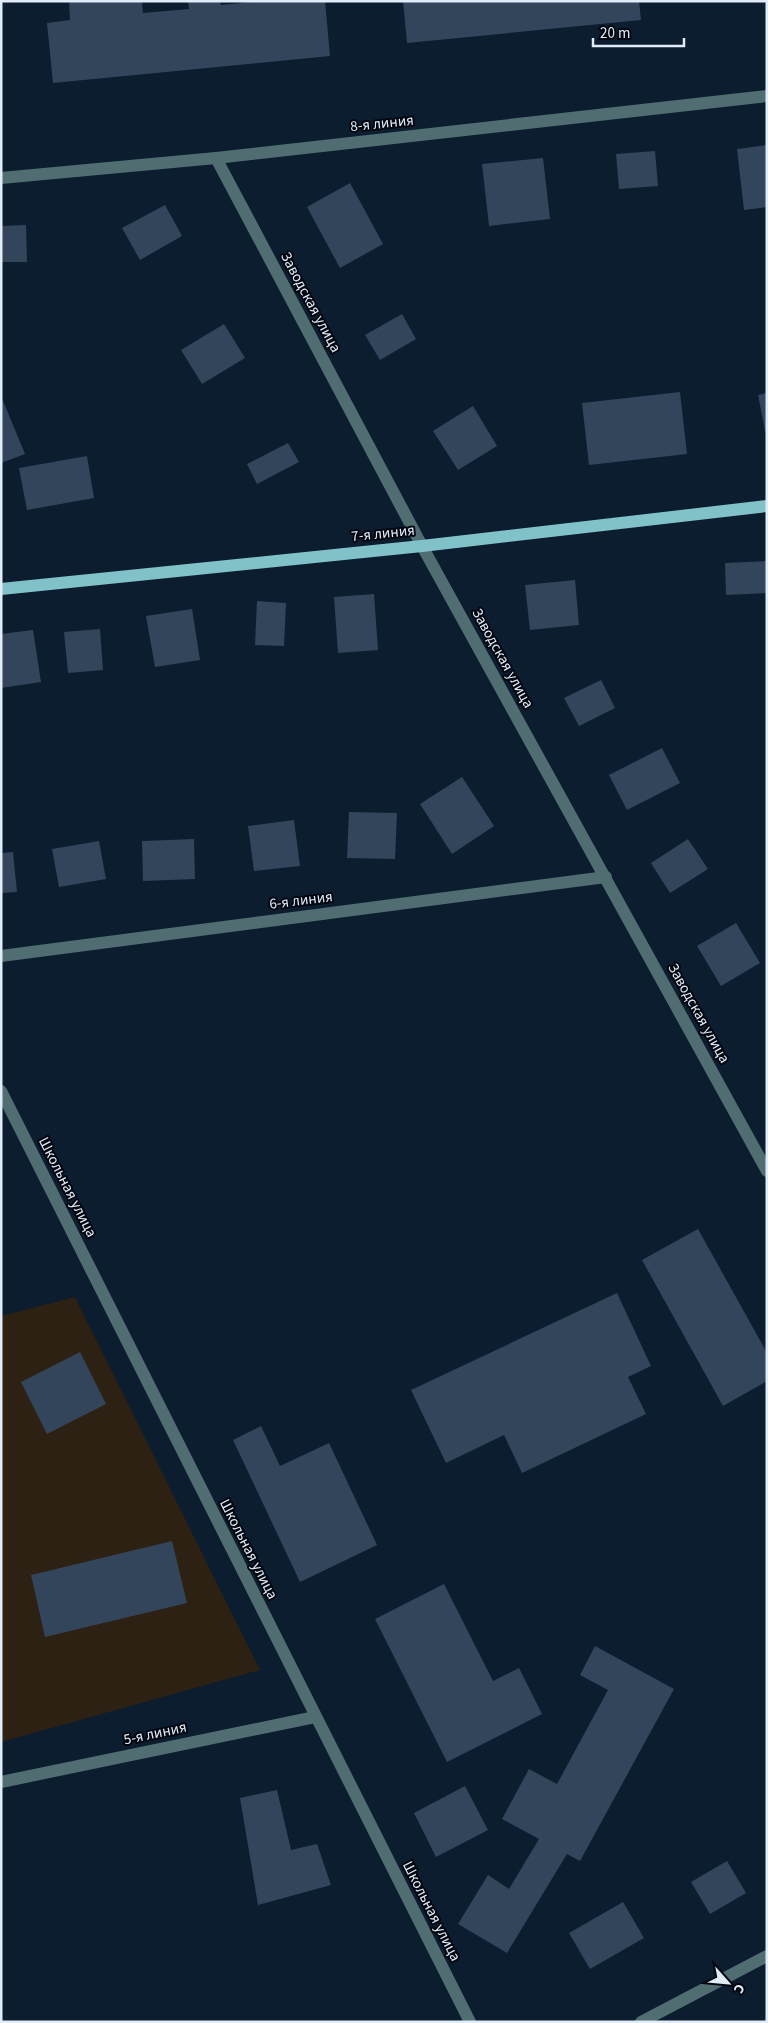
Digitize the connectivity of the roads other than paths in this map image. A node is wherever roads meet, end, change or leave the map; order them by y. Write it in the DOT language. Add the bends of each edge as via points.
graph roads {
  1 [pos="767,96"];
  2 [pos="216,158"];
  3 [pos="1,178"];
  4 [pos="767,506"];
  5 [pos="422,546"];
  6 [pos="1,589"];
  7 [pos="606,878"];
  8 [pos="1,956"];
  9 [pos="1,1091"];
  10 [pos="767,1172"];
  11 [pos="315,1717"];
  12 [pos="1,1782"];
  13 [pos="767,1956"];
  14 [pos="470,2022"];
  15 [pos="641,2022"];
  1 -- 2 [label="street, 8-я линия"];
  2 -- 3 [label="street, 8-я линия"];
  2 -- 5 [label="street, Заводская улица"];
  4 -- 5 [label="main road, 7-я линия"];
  5 -- 6 [label="main road, 7-я линия"];
  5 -- 7 [label="street, Заводская улица"];
  7 -- 8 [label="street, 6-я линия"];
  7 -- 10 [label="street, Заводская улица"];
  9 -- 11 [label="street, Школьная улица"];
  11 -- 12 [label="street, 5-я линия"];
  11 -- 14 [label="street, Школьная улица"];
  13 -- 15 [label="street"];
}
